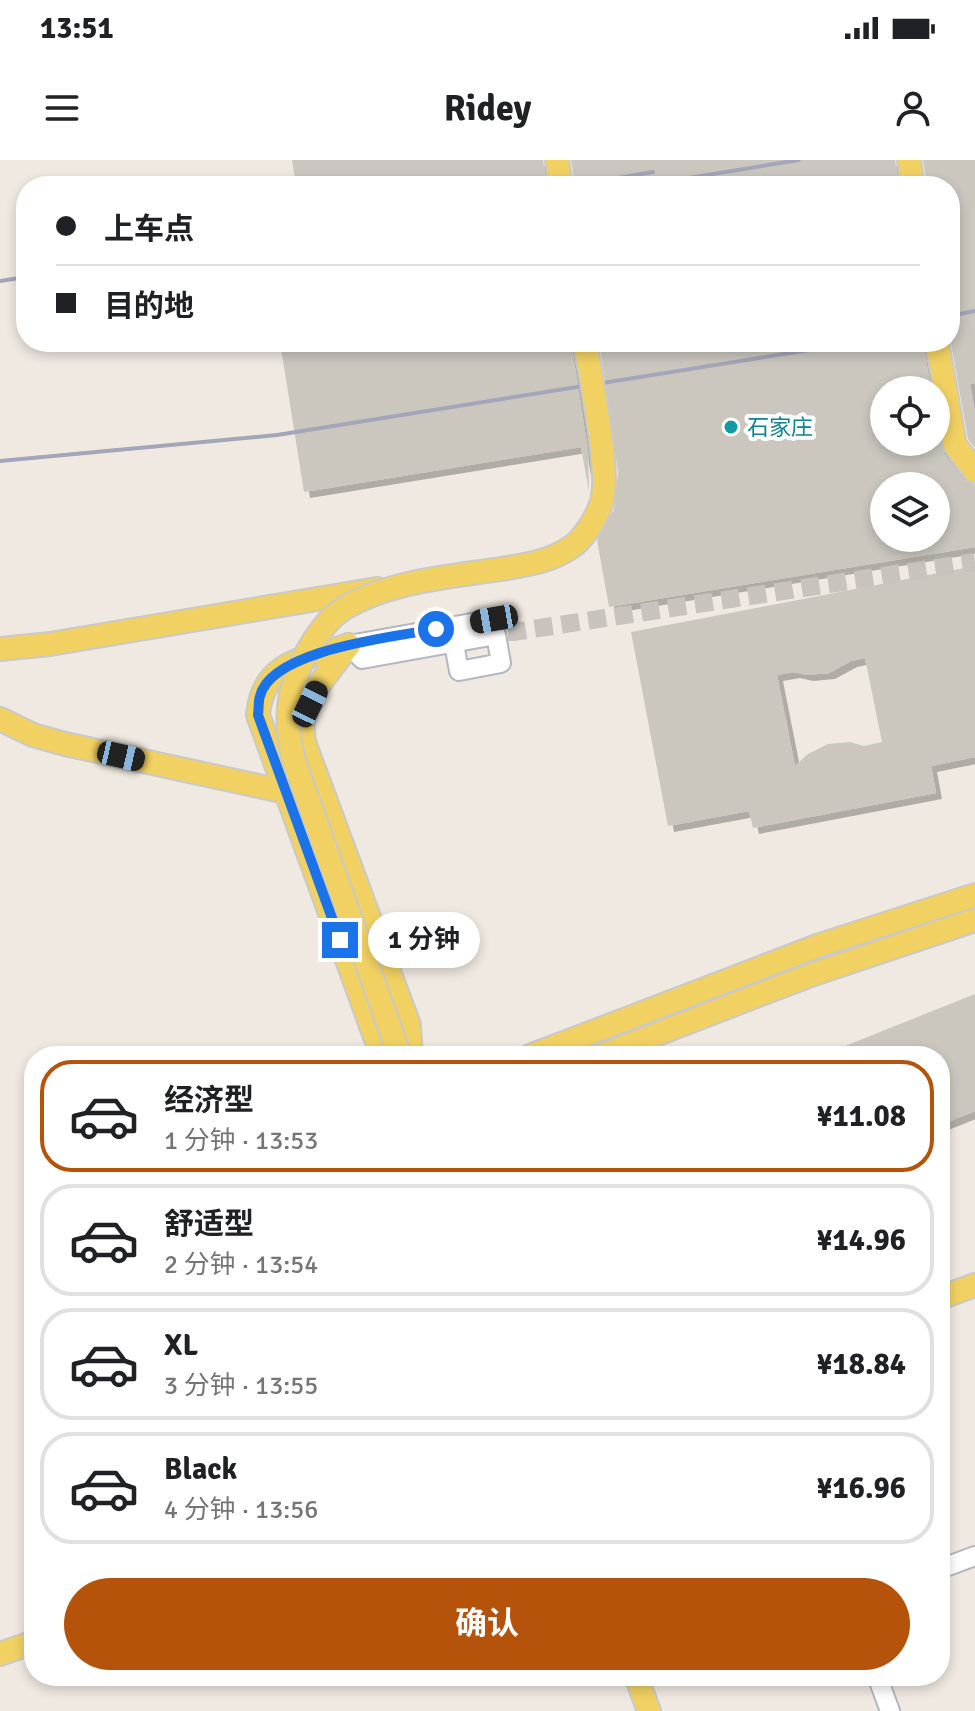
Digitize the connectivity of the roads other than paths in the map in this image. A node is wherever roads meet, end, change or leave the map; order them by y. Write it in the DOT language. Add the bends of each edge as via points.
graph roads {
  1 [pos="586,352"];
  2 [pos="939,352"];
  3 [pos="975,471"];
  4 [pos="402,585"];
  5 [pos="494,619"];
  6 [pos="349,645"];
  7 [pos="0,649"];
  8 [pos="455,649"];
  9 [pos="4,724"];
  10 [pos="288,794"];
  11 [pos="324,797"];
  12 [pos="975,895"];
  13 [pos="975,920"];
  14 [pos="378,1046"];
  15 [pos="396,1046"];
  16 [pos="410,1046"];
  17 [pos="556,1046"];
  18 [pos="626,1046"];
  19 [pos="975,1285"];
  20 [pos="950,1294"];
  21 [pos="975,1298"];
  22 [pos="950,1307"];
  23 [pos="975,1556"];
  24 [pos="950,1565"];
  25 [pos="24,1632"];
  26 [pos="0,1641"];
  27 [pos="24,1646"];
  28 [pos="0,1654"];
  29 [pos="624,1686"];
  30 [pos="640,1686"];
  31 [pos="881,1686"];
  32 [pos="633,1711"];
  33 [pos="649,1711"];
  34 [pos="890,1711"];
  1 -- 4 [label="main road, bridge" via="604,471 603,502 572,547 542,562"];
  2 -- 3 [label="main road" via="955,445"];
  4 -- 7 [label="main road, bridge"];
  4 -- 15 [label="main road, bridge" via="341,610 316,635 297,670 287,732"];
  5 -- 6 [label="street"];
  6 -- 8 [label="street" via="362,659 496,635 501,663 459,671"];
  6 -- 10 [label="main road" via="292,663 260,694 258,715"];
  6 -- 11 [label="main road" via="318,686 302,721"];
  9 -- 10 [label="main road" via="65,744"];
  10 -- 11 [label="main road"];
  10 -- 14 [label="main road"];
  11 -- 16 [label="main road" via="409,1025"];
  12 -- 17 [label="main road" via="820,945"];
  13 -- 18 [label="main road" via="808,976"];
  19 -- 20 [label="main road"];
  21 -- 22 [label="main road"];
  23 -- 24 [label="street"];
  25 -- 26 [label="main road"];
  27 -- 28 [label="main road"];
  29 -- 32 [label="main road"];
  30 -- 33 [label="main road"];
  31 -- 34 [label="street"];
}
